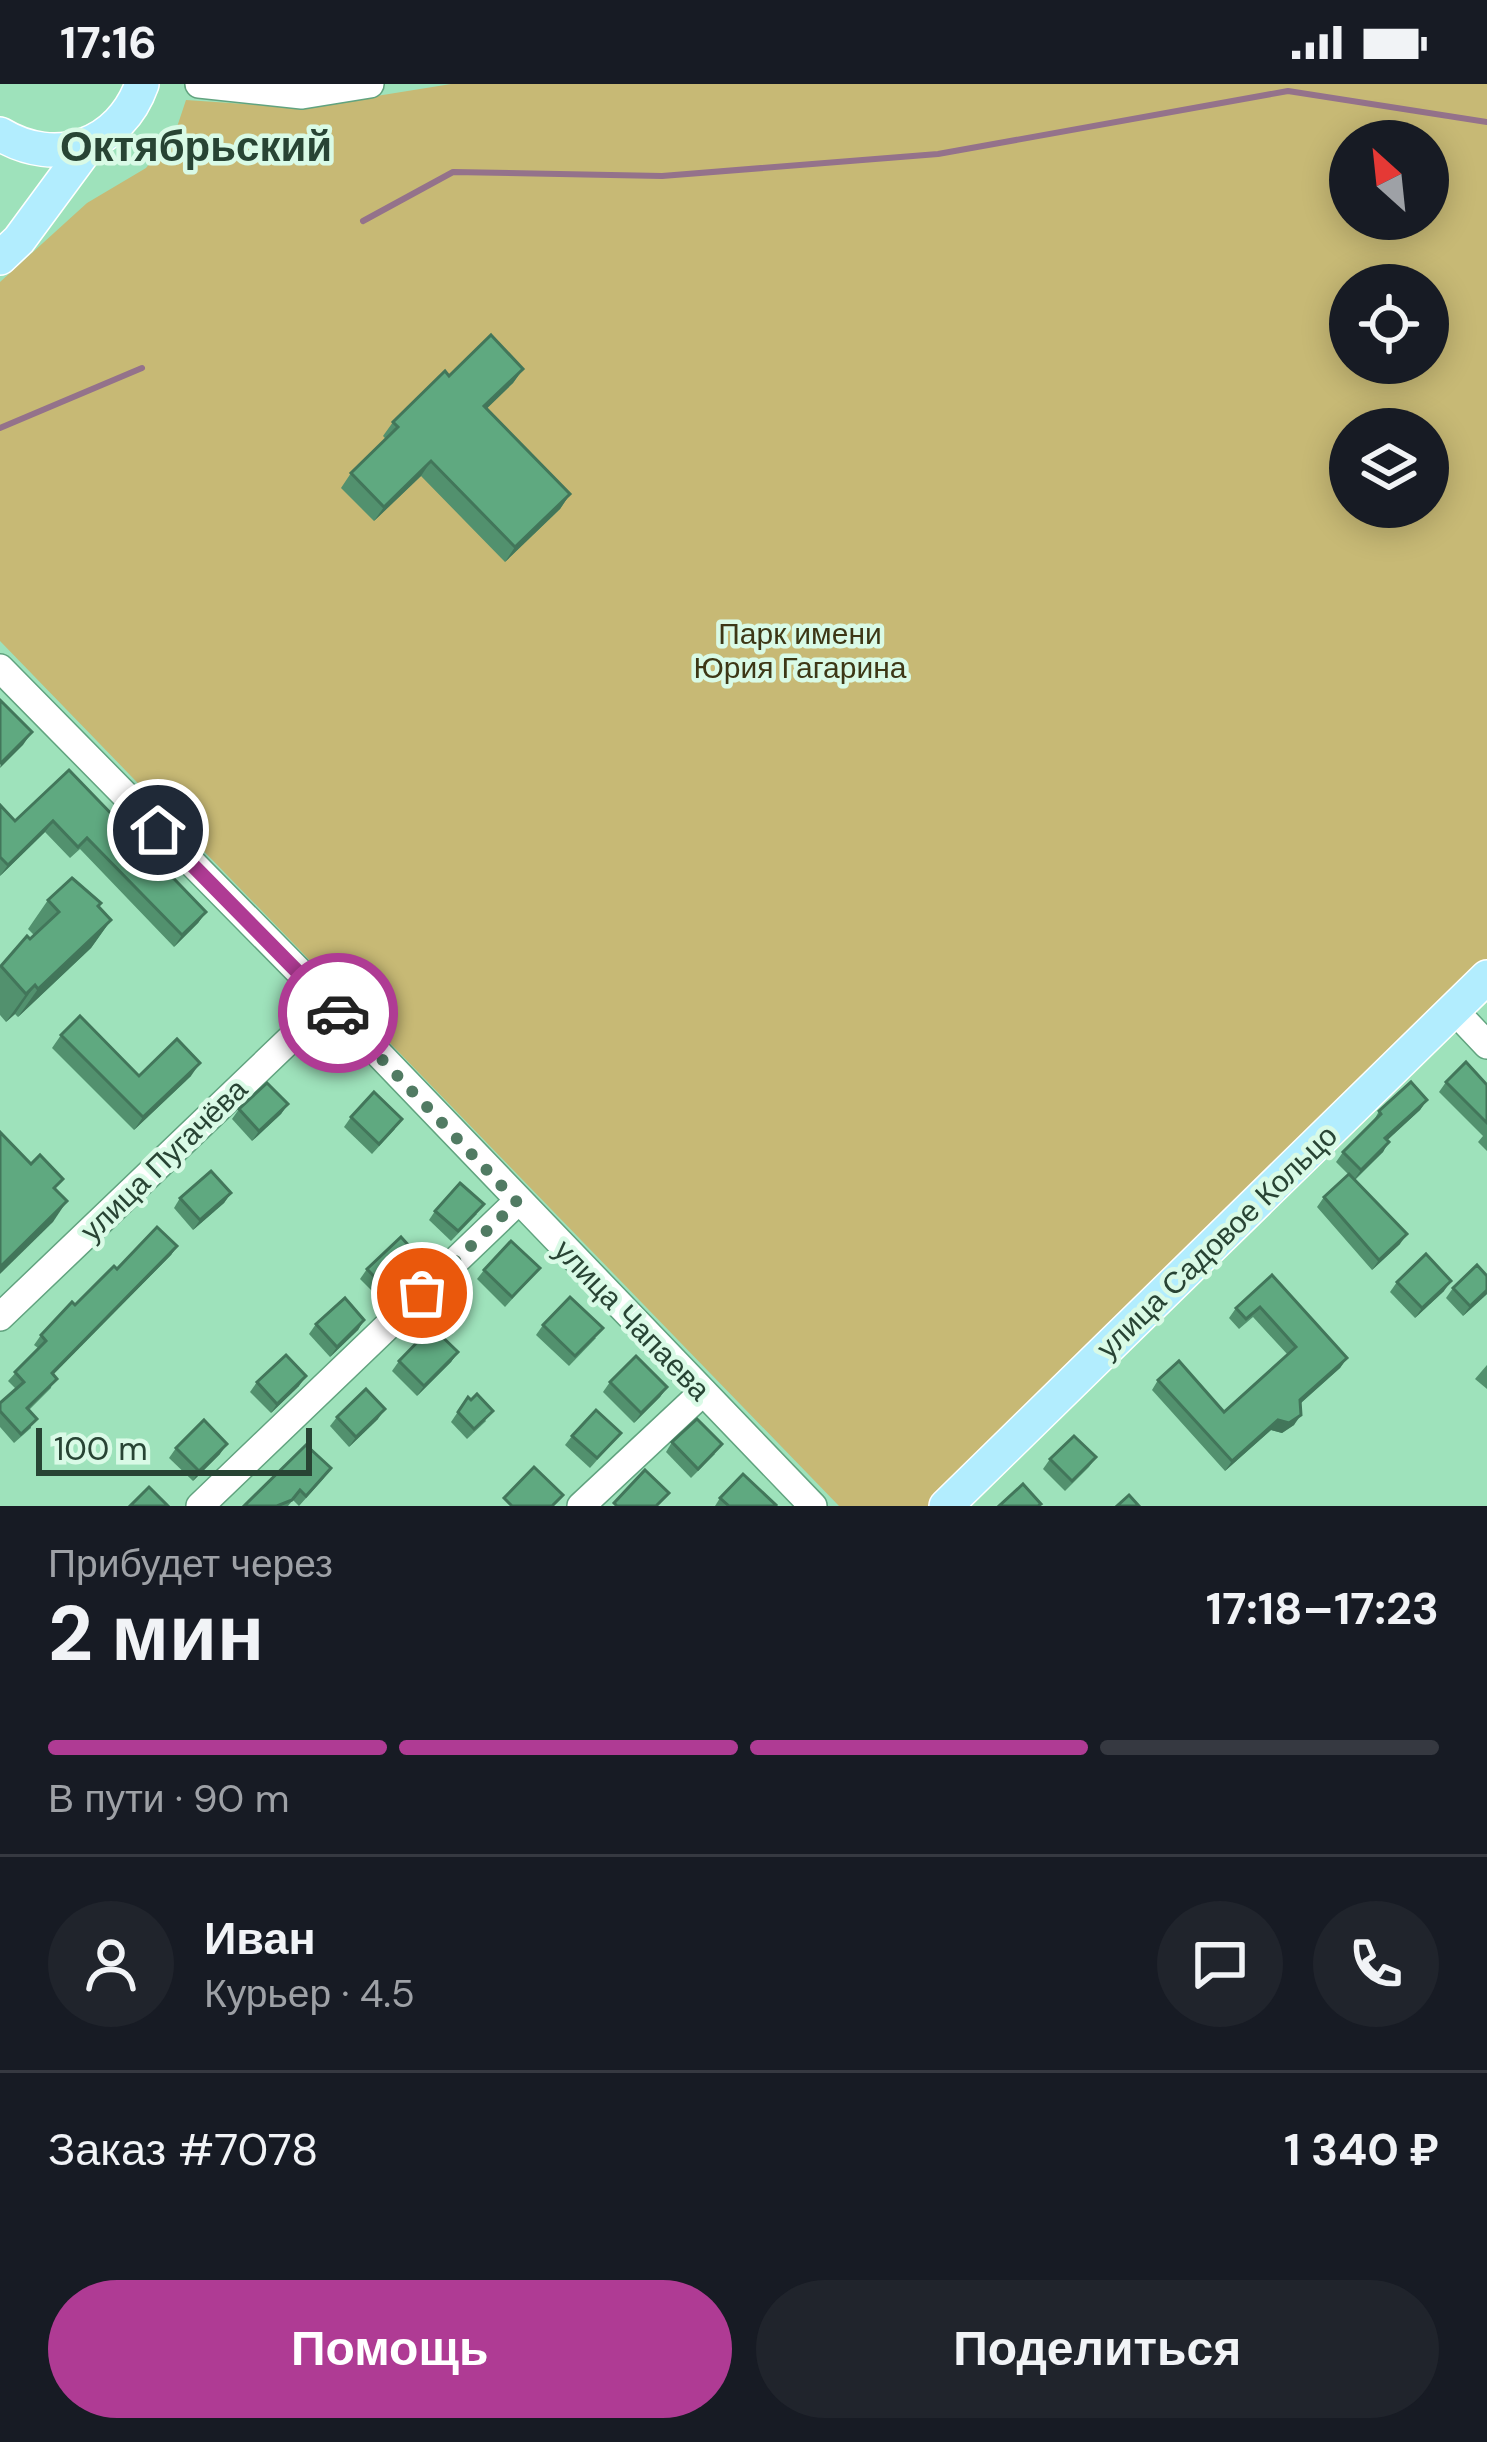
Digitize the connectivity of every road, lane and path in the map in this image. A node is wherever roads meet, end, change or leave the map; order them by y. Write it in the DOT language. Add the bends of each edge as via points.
graph roads {
  1 [pos="142,84"];
  2 [pos="199,84"];
  3 [pos="370,84"];
  4 [pos="0,134"];
  5 [pos="89,145"];
  6 [pos="0,258"];
  7 [pos="0,668"];
  8 [pos="1487,977"];
  9 [pos="329,1003"];
  10 [pos="1453,1009"];
  11 [pos="1487,1045"];
  12 [pos="517,1202"];
  13 [pos="0,1316"];
  14 [pos="703,1392"];
  15 [pos="200,1506"];
  16 [pos="581,1506"];
  17 [pos="814,1506"];
  18 [pos="946,1506"];
  1 -- 5 [label="main road" via="121,122"];
  2 -- 3 [label="street" via="302,95"];
  4 -- 5 [label="main road" via="40,151"];
  5 -- 6 [label="main road"];
  7 -- 9 [label="street, улица Чапаева"];
  8 -- 10 [label="main road, улица Садовое Кольцо"];
  9 -- 12 [label="street, улица Чапаева"];
  9 -- 13 [label="street, улица Пугачёва"];
  10 -- 11 [label="street"];
  10 -- 18 [label="main road, улица Садовое Кольцо"];
  12 -- 14 [label="street, улица Чапаева"];
  12 -- 15 [label="street"];
  14 -- 16 [label="street"];
  14 -- 17 [label="street, улица Чапаева"];
}
